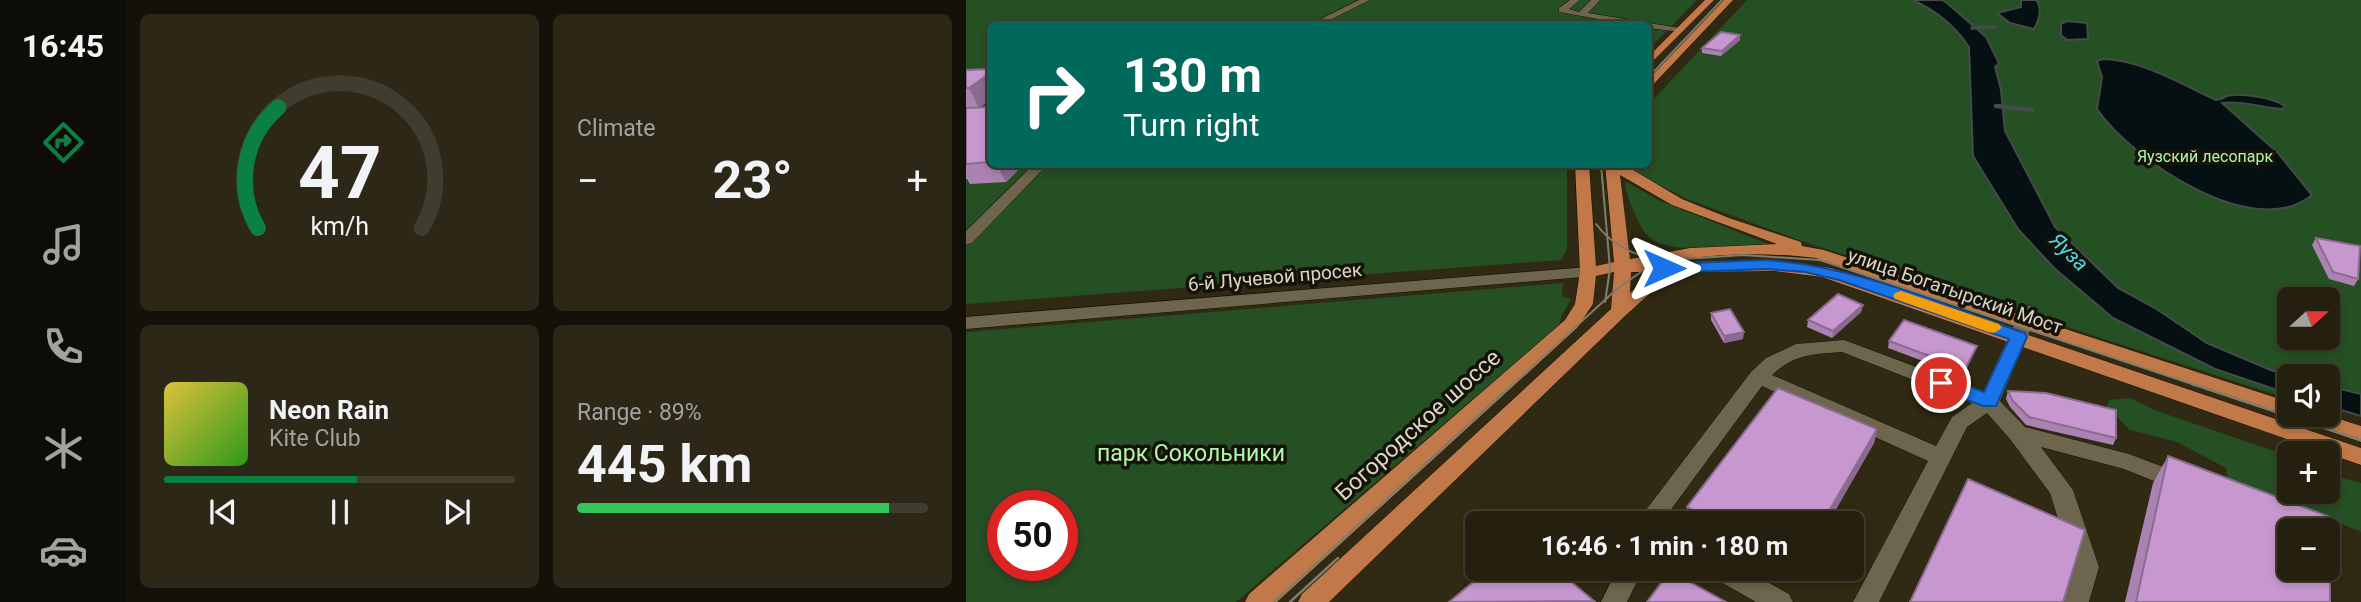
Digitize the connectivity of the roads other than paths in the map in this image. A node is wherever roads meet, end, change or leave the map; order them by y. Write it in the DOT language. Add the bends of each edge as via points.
graph roads {
  1 [pos="1366,0"];
  2 [pos="1576,0"];
  3 [pos="1596,0"];
  4 [pos="1710,0"];
  5 [pos="1720,0"];
  6 [pos="1729,0"];
  7 [pos="1581,15"];
  8 [pos="1322,21"];
  9 [pos="1622,21"];
  10 [pos="1652,25"];
  11 [pos="1681,29"];
  12 [pos="1652,59"];
  13 [pos="1652,84"];
  14 [pos="1038,168"];
  15 [pos="1582,168"];
  16 [pos="1613,168"];
  17 [pos="1619,168"];
  18 [pos="966,240"];
  19 [pos="1818,253"];
  20 [pos="1623,267"];
  21 [pos="1696,268"];
  22 [pos="1588,272"];
  23 [pos="1620,311"];
  24 [pos="2025,322"];
  25 [pos="966,323"];
  26 [pos="1758,377"];
  27 [pos="1989,401"];
  28 [pos="2277,406"];
  29 [pos="2340,427"];
  30 [pos="2018,433"];
  31 [pos="2361,434"];
  32 [pos="1941,457"];
  33 [pos="2361,457"];
  34 [pos="2203,492"];
  35 [pos="1657,511"];
  36 [pos="1624,581"];
  37 [pos="1742,581"];
  38 [pos="1258,602"];
  39 [pos="1311,602"];
  40 [pos="1614,602"];
  41 [pos="1780,602"];
  42 [pos="1866,602"];
  43 [pos="2077,602"];
  1 -- 8 [label="street"];
  2 -- 7 [label="street" via="1562,10"];
  3 -- 7 [label="street"];
  4 -- 11 [label="main road"];
  5 -- 6 [label="street"];
  6 -- 13 [label="main road"];
  7 -- 9 [label="street"];
  10 -- 11 [label="street"];
  11 -- 12 [label="main road"];
  14 -- 18 [label="street"];
  15 -- 22 [label="main road, Богородское шоссе"];
  16 -- 20 [label="main road"];
  17 -- 19 [label="main road" via="1660,194"];
  19 -- 20 [label="main road, улица Богатырский Мост" via="1782,249 1689,253"];
  19 -- 24 [label="main road, улица Богатырский Мост"];
  20 -- 21 [label="main road, улица Богатырский Мост"];
  20 -- 22 [label="main road"];
  20 -- 23 [label="main road"];
  21 -- 23 [label="main road" via="1661,278"];
  21 -- 24 [label="main road, улица Богатырский Мост" via="1766,265 1825,272"];
  22 -- 25 [label="street, 6-й Лучевой просек"];
  22 -- 38 [label="main road, Богородское шоссе" via="1584,304 1571,324"];
  23 -- 39 [label="main road"];
  24 -- 27 [label="street"];
  24 -- 28 [label="main road, улица Богатырский Мост"];
  24 -- 33 [label="main road, улица Богатырский Мост"];
  26 -- 27 [label="street" via="1773,363 1803,348 1844,346"];
  26 -- 32 [label="street"];
  26 -- 35 [label="street"];
  27 -- 30 [label="street"];
  27 -- 32 [label="street" via="1959,422"];
  29 -- 31 [label="main road"];
  30 -- 34 [label="street" via="2129,463"];
  30 -- 43 [label="street" via="2060,490 2086,566"];
  32 -- 42 [label="street"];
  36 -- 40 [label="street"];
  37 -- 41 [label="street"];
}
